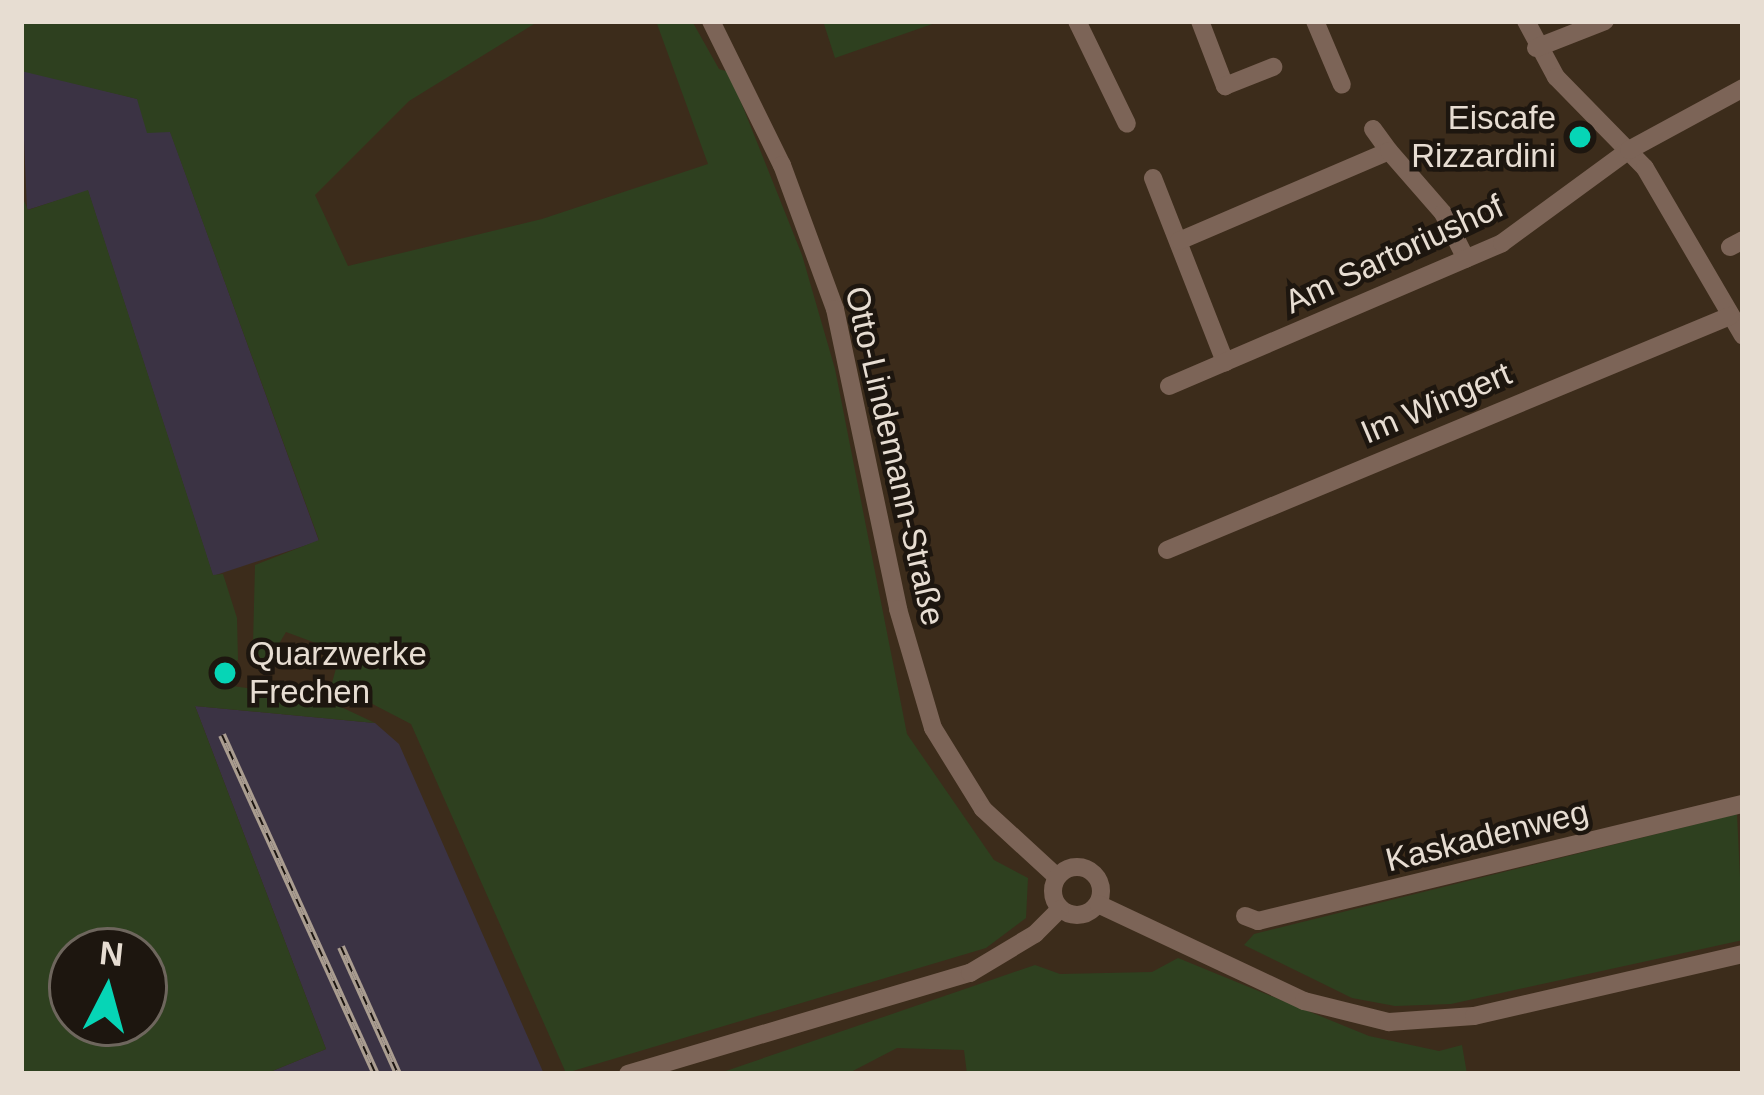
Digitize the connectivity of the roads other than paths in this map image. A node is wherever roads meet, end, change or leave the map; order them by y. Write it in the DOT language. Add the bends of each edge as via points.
graph roads {
  1 [pos="711,21"];
  2 [pos="1077,21"];
  3 [pos="1200,21"];
  4 [pos="1315,21"];
  5 [pos="1526,21"];
  6 [pos="1605,21"];
  7 [pos="1537,48"];
  8 [pos="1273,67"];
  9 [pos="1342,85"];
  10 [pos="1743,88"];
  11 [pos="1127,124"];
  12 [pos="1373,129"];
  13 [pos="1629,150"];
  14 [pos="1389,151"];
  15 [pos="1153,178"];
  16 [pos="1179,241"];
  17 [pos="1466,259"];
  18 [pos="1730,316"];
  19 [pos="1743,336"];
  20 [pos="1225,362"];
  21 [pos="1169,386"];
  22 [pos="1167,550"];
  23 [pos="1743,804"];
  24 [pos="1057,877"];
  25 [pos="1098,904"];
  26 [pos="1060,909"];
  27 [pos="1246,916"];
  28 [pos="1743,954"];
  29 [pos="628,1074"];
  1 -- 24 [label="street, Otto-Lindemann-Straße" via="782,165 835,309 898,609 933,728 983,809"];
  2 -- 11 [label="street"];
  3 -- 8 [label="street" via="1225,86"];
  4 -- 9 [label="street"];
  5 -- 7 [label="street"];
  6 -- 7 [label="street"];
  7 -- 13 [label="street"];
  10 -- 13 [label="street, Am Sartoriushof"];
  12 -- 14 [label="street"];
  13 -- 17 [label="street, Am Sartoriushof" via="1510,238"];
  13 -- 18 [label="street"];
  14 -- 16 [label="street"];
  14 -- 17 [label="street" via="1443,213"];
  15 -- 16 [label="street"];
  16 -- 20 [label="street"];
  17 -- 20 [label="street, Am Sartoriushof"];
  18 -- 19 [label="street"];
  18 -- 22 [label="street, Im Wingert"];
  20 -- 21 [label="street, Am Sartoriushof"];
  23 -- 27 [label="street, Kaskadenweg" via="1280,916"];
  24 -- 25 [label="street" via="1078,866 1094,873"];
  24 -- 26 [label="street"];
  25 -- 26 [label="street" via="1080,915"];
  25 -- 28 [label="street" via="1304,1001 1389,1022 1474,1016"];
  26 -- 29 [label="street" via="970,973"];
}
